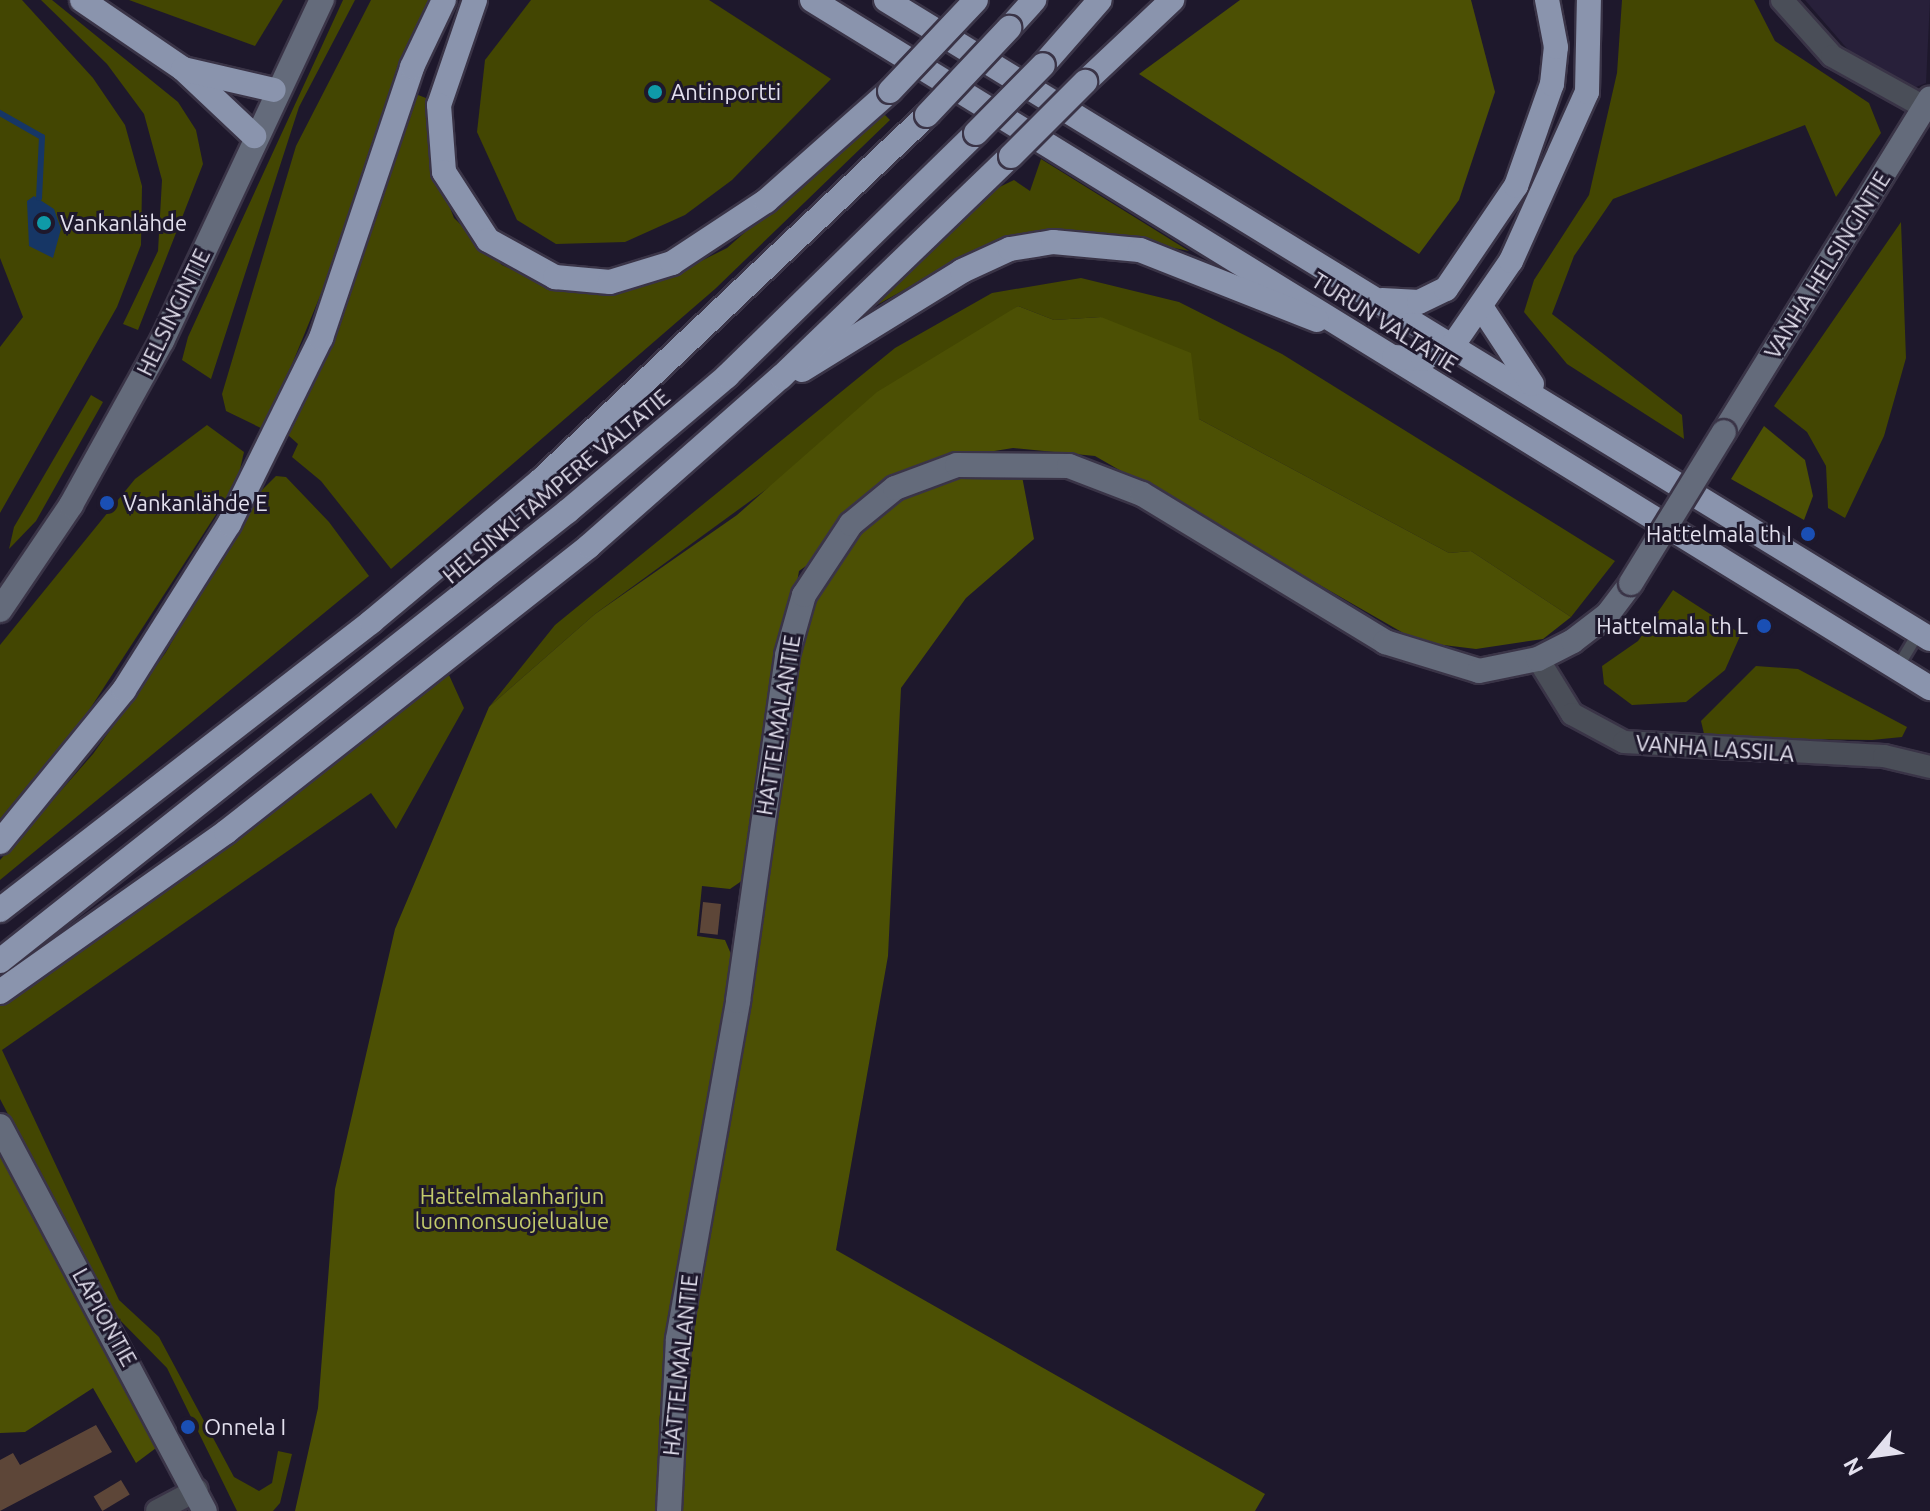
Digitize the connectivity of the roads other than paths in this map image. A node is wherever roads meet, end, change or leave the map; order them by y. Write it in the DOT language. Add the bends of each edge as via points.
graph roads {
  1 [pos="82,0"];
  2 [pos="322,0"];
  3 [pos="444,0"];
  4 [pos="475,0"];
  5 [pos="812,0"];
  6 [pos="886,0"];
  7 [pos="976,0"];
  8 [pos="1034,0"];
  9 [pos="1100,0"];
  10 [pos="1172,0"];
  11 [pos="1547,0"];
  12 [pos="1589,0"];
  13 [pos="1782,0"];
  14 [pos="183,69"];
  15 [pos="274,90"];
  16 [pos="1928,106"];
  17 [pos="254,136"];
  18 [pos="1378,299"];
  19 [pos="1482,308"];
  20 [pos="1353,331"];
  21 [pos="1453,345"];
  22 [pos="1391,357"];
  23 [pos="781,377"];
  24 [pos="1547,401"];
  25 [pos="1724,432"];
  26 [pos="0,610"];
  27 [pos="1924,636"];
  28 [pos="1538,659"];
  29 [pos="1897,668"];
  30 [pos="1930,688"];
  31 [pos="1930,767"];
  32 [pos="0,842"];
  33 [pos="0,910"];
  34 [pos="0,961"];
  35 [pos="0,992"];
  36 [pos="0,1126"];
  37 [pos="201,1501"];
  38 [pos="157,1511"];
  39 [pos="669,1511"];
  1 -- 14 [label="highway"];
  2 -- 15 [label="street, HELSINGINTIE"];
  3 -- 32 [label="highway" via="412,67 321,338 229,524 124,690"];
  4 -- 7 [label="highway, bridge" via="439,105 444,172 488,240 555,277 610,282 672,263 777,192 890,91"];
  5 -- 20 [label="highway, TURUN VALTATIE"];
  6 -- 18 [label="highway, TURUN VALTATIE"];
  8 -- 33 [label="highway, HELSINKI-TAMPERE VALTATIE, bridge" via="927,115 541,480 371,622"];
  9 -- 34 [label="highway, HELSINKI-TAMPERE VALTATIE, bridge" via="976,133 727,376 580,502"];
  10 -- 23 [label="highway, bridge"];
  11 -- 18 [label="highway" via="1556,47 1552,84 1516,186 1446,289 1419,302"];
  12 -- 19 [label="highway" via="1587,92 1572,138"];
  13 -- 16 [label="street" via="1832,56"];
  14 -- 15 [label="highway"];
  14 -- 17 [label="highway"];
  15 -- 17 [label="street, HELSINGINTIE"];
  16 -- 25 [label="street, VANHA HELSINGINTIE"];
  17 -- 26 [label="street, HELSINGINTIE" via="162,341"];
  18 -- 21 [label="highway, TURUN VALTATIE"];
  19 -- 21 [label="highway"];
  19 -- 24 [label="highway" via="1509,359"];
  20 -- 22 [label="highway, TURUN VALTATIE"];
  20 -- 23 [label="highway" via="1140,250 1053,242 1010,249 962,271 813,366"];
  21 -- 22 [label="highway" via="1423,359"];
  21 -- 24 [label="highway, TURUN VALTATIE"];
  22 -- 29 [label="highway, TURUN VALTATIE"];
  23 -- 35 [label="highway" via="419,684"];
  24 -- 27 [label="highway, TURUN VALTATIE"];
  25 -- 28 [label="street, HATTELMALANTIE, bridge" via="1631,583 1594,628"];
  27 -- 29 [label="lane"];
  28 -- 31 [label="street, VANHA LASSILA" via="1572,714 1624,742 1884,756"];
  28 -- 39 [label="street, HATTELMALANTIE" via="1479,671 1385,642 1142,494 1069,466 957,465 895,488 851,524 804,595 787,655 738,1001 678,1339"];
  29 -- 30 [label="highway, TURUN VALTATIE"];
  36 -- 37 [label="street, LAPIONTIE"];
  37 -- 38 [label="street"];
}
